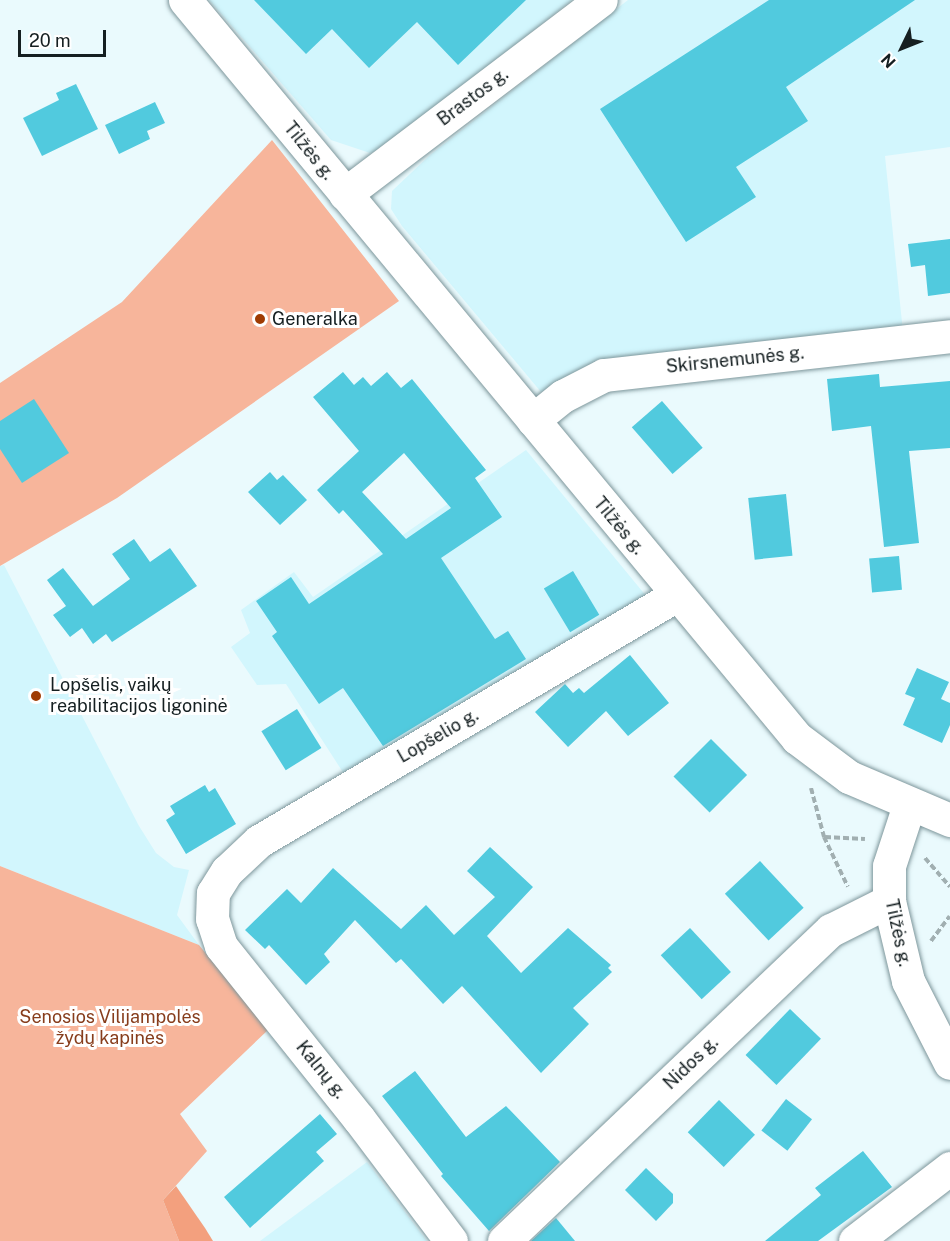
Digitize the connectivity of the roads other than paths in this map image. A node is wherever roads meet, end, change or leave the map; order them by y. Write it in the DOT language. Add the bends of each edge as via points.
graph roads {
  1 [pos="185,0"];
  2 [pos="601,0"];
  3 [pos="345,194"];
  4 [pos="950,336"];
  5 [pos="533,420"];
  6 [pos="677,595"];
  7 [pos="909,805"];
  8 [pos="950,819"];
  9 [pos="213,892"];
  10 [pos="875,908"];
  11 [pos="950,1063"];
  12 [pos="950,1168"];
  13 [pos="451,1241"];
  14 [pos="504,1241"];
  15 [pos="855,1241"];
  1 -- 3 [label="street, Tilžės g."];
  2 -- 3 [label="street, Brastos g."];
  3 -- 5 [label="street, Tilžės g."];
  4 -- 5 [label="street, Skirsnemunės g." via="604,375 563,396"];
  5 -- 6 [label="street, Tilžės g."];
  6 -- 7 [label="street, Tilžės g." via="797,738 849,777"];
  6 -- 9 [label="street, Lopšelio g." via="259,841"];
  7 -- 8 [label="street"];
  7 -- 10 [label="street, Tilžės g."];
  9 -- 13 [label="street, Kalnų g." via="212,919 221,946"];
  10 -- 11 [label="street, Tilžės g."];
  10 -- 14 [label="street, Nidos g." via="831,930"];
  12 -- 15 [label="street"];
}
